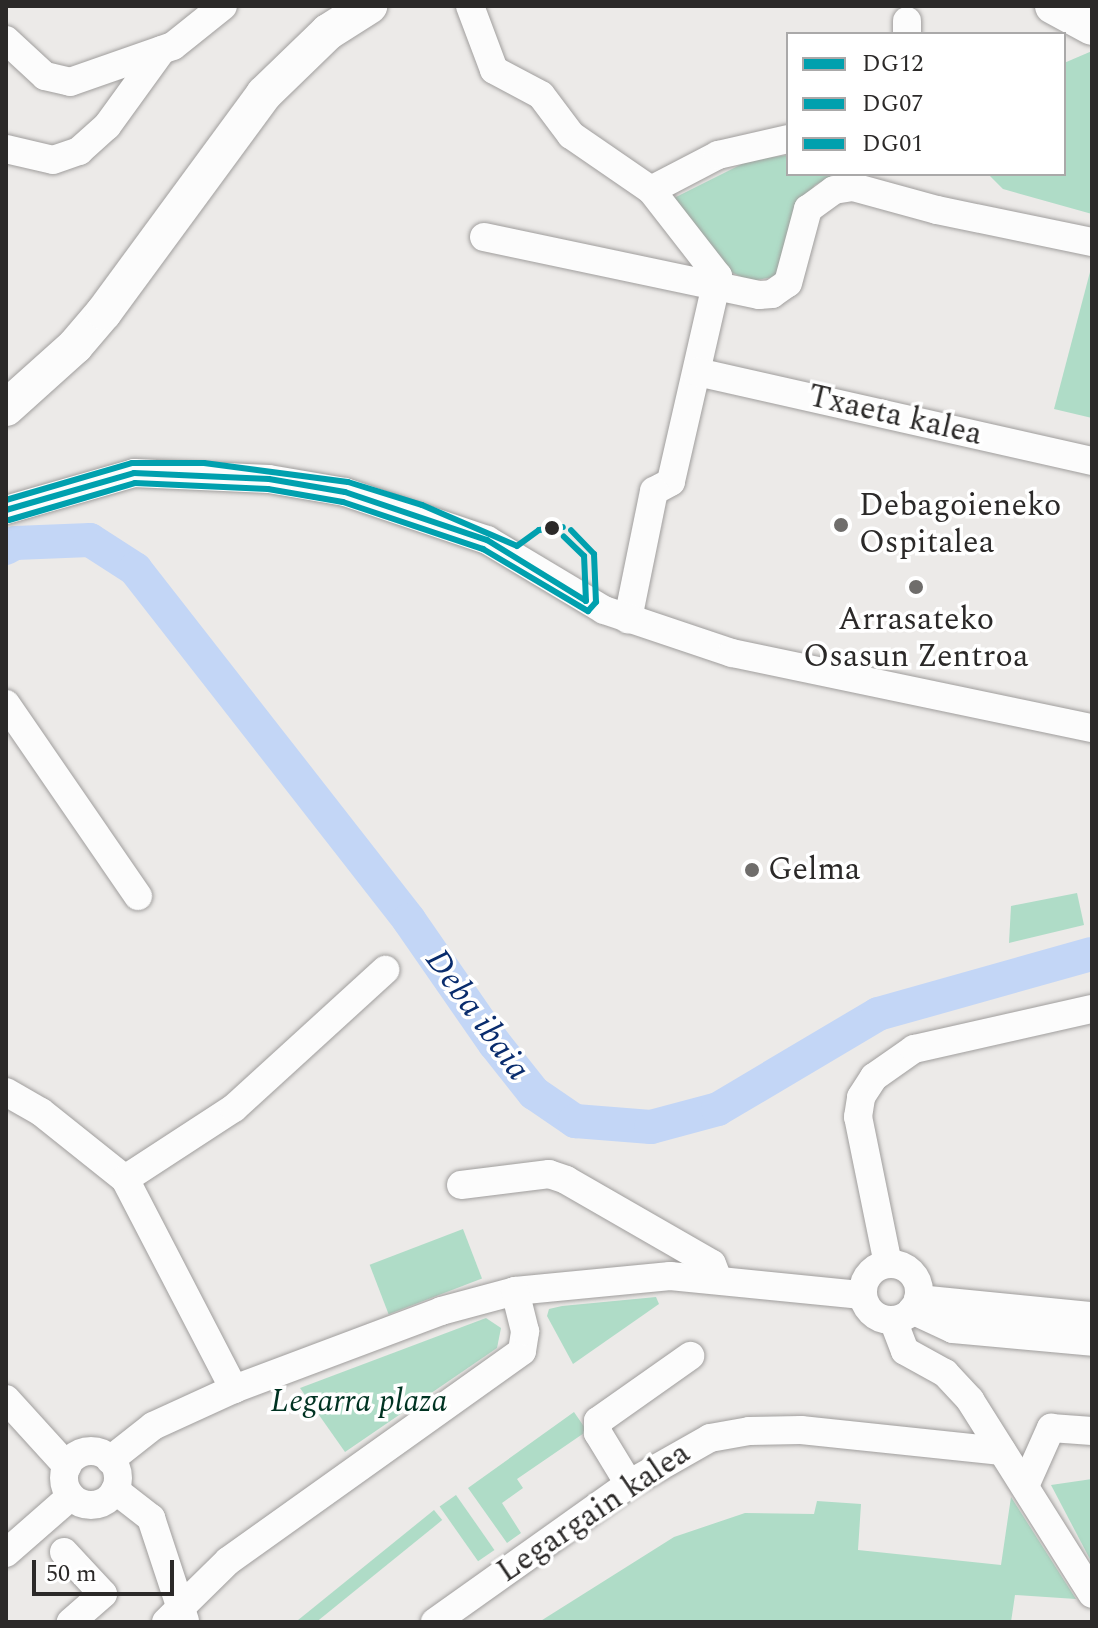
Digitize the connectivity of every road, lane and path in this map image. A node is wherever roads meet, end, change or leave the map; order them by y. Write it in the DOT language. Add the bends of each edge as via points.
graph roads {
  1 [pos="223,6"];
  2 [pos="369,6"];
  3 [pos="470,6"];
  4 [pos="1053,6"];
  5 [pos="1092,27"];
  6 [pos="15,49"];
  7 [pos="163,50"];
  8 [pos="786,139"];
  9 [pos="6,149"];
  10 [pos="651,190"];
  11 [pos="484,237"];
  12 [pos="1092,242"];
  13 [pos="718,285"];
  14 [pos="697,372"];
  15 [pos="6,408"];
  16 [pos="1092,461"];
  17 [pos="6,510"];
  18 [pos="628,619"];
  19 [pos="6,704"];
  20 [pos="1092,728"];
  21 [pos="138,896"];
  22 [pos="385,970"];
  23 [pos="1092,1009"];
  24 [pos="6,1092"];
  25 [pos="125,1179"];
  26 [pos="461,1185"];
  27 [pos="888,1264"];
  28 [pos="718,1280"];
  29 [pos="515,1291"];
  30 [pos="862,1295"];
  31 [pos="908,1310"];
  32 [pos="1092,1316"];
  33 [pos="1092,1342"];
  34 [pos="690,1356"];
  35 [pos="234,1389"];
  36 [pos="6,1399"];
  37 [pos="1092,1431"];
  38 [pos="1002,1451"];
  39 [pos="110,1460"];
  40 [pos="67,1466"];
  41 [pos="629,1484"];
  42 [pos="1025,1486"];
  43 [pos="115,1490"];
  44 [pos="71,1496"];
  45 [pos="64,1552"];
  46 [pos="6,1553"];
  47 [pos="1092,1594"];
  48 [pos="177,1617"];
  49 [pos="71,1622"];
  50 [pos="435,1622"];
  1 -- 7 [label="street" via="199,30"];
  2 -- 15 [label="main road" via="328,32 264,94 104,312"];
  3 -- 10 [label="street" via="494,70 541,95 571,135"];
  4 -- 5 [label="main road"];
  6 -- 7 [label="street" via="45,76 70,82"];
  7 -- 9 [label="street" via="107,126 79,151 53,160"];
  8 -- 10 [label="street" via="718,155"];
  10 -- 13 [label="street" via="714,266"];
  11 -- 13 [label="street"];
  12 -- 13 [label="street" via="853,187 834,190 808,209 793,273 782,290 759,295"];
  13 -- 14 [label="street"];
  14 -- 16 [label="street, Txaeta kalea"];
  14 -- 18 [label="street" via="671,482 654,491"];
  17 -- 18 [label="street" via="134,473 217,474 330,489 487,540 582,598"];
  18 -- 20 [label="street" via="732,653"];
  19 -- 21 [label="street"];
  22 -- 25 [label="street" via="234,1108"];
  23 -- 27 [label="street" via="914,1049 874,1077 861,1097 858,1117"];
  24 -- 25 [label="street" via="41,1112"];
  25 -- 35 [label="street"];
  26 -- 28 [label="street" via="549,1174 566,1180 712,1264"];
  27 -- 30 [label="street" via="866,1277"];
  27 -- 31 [label="street" via="912,1274"];
  28 -- 29 [label="street" via="609,1278"];
  28 -- 30 [label="street"];
  29 -- 35 [label="street" via="441,1311"];
  29 -- 48 [label="street" via="525,1331 522,1351 228,1561"];
  30 -- 31 [label="street" via="876,1316"];
  31 -- 32 [label="street"];
  31 -- 33 [label="street" via="953,1329"];
  31 -- 38 [label="street" via="905,1351 945,1373 970,1400"];
  34 -- 41 [label="street" via="598,1421 598,1433"];
  35 -- 39 [label="street" via="153,1426"];
  36 -- 40 [label="street"];
  37 -- 42 [label="street" via="1051,1428"];
  38 -- 41 [label="street, Legargain kalea" via="801,1430 749,1431 679,1451"];
  38 -- 42 [label="street"];
  39 -- 40 [label="street" via="87,1452"];
  39 -- 43 [label="street" via="117,1474"];
  40 -- 44 [label="street" via="64,1482"];
  41 -- 50 [label="street, Legargain kalea"];
  42 -- 47 [label="street"];
  43 -- 44 [label="street" via="95,1505"];
  43 -- 48 [label="street" via="151,1518"];
  44 -- 46 [label="street"];
  45 -- 49 [label="street" via="103,1594"];
}
